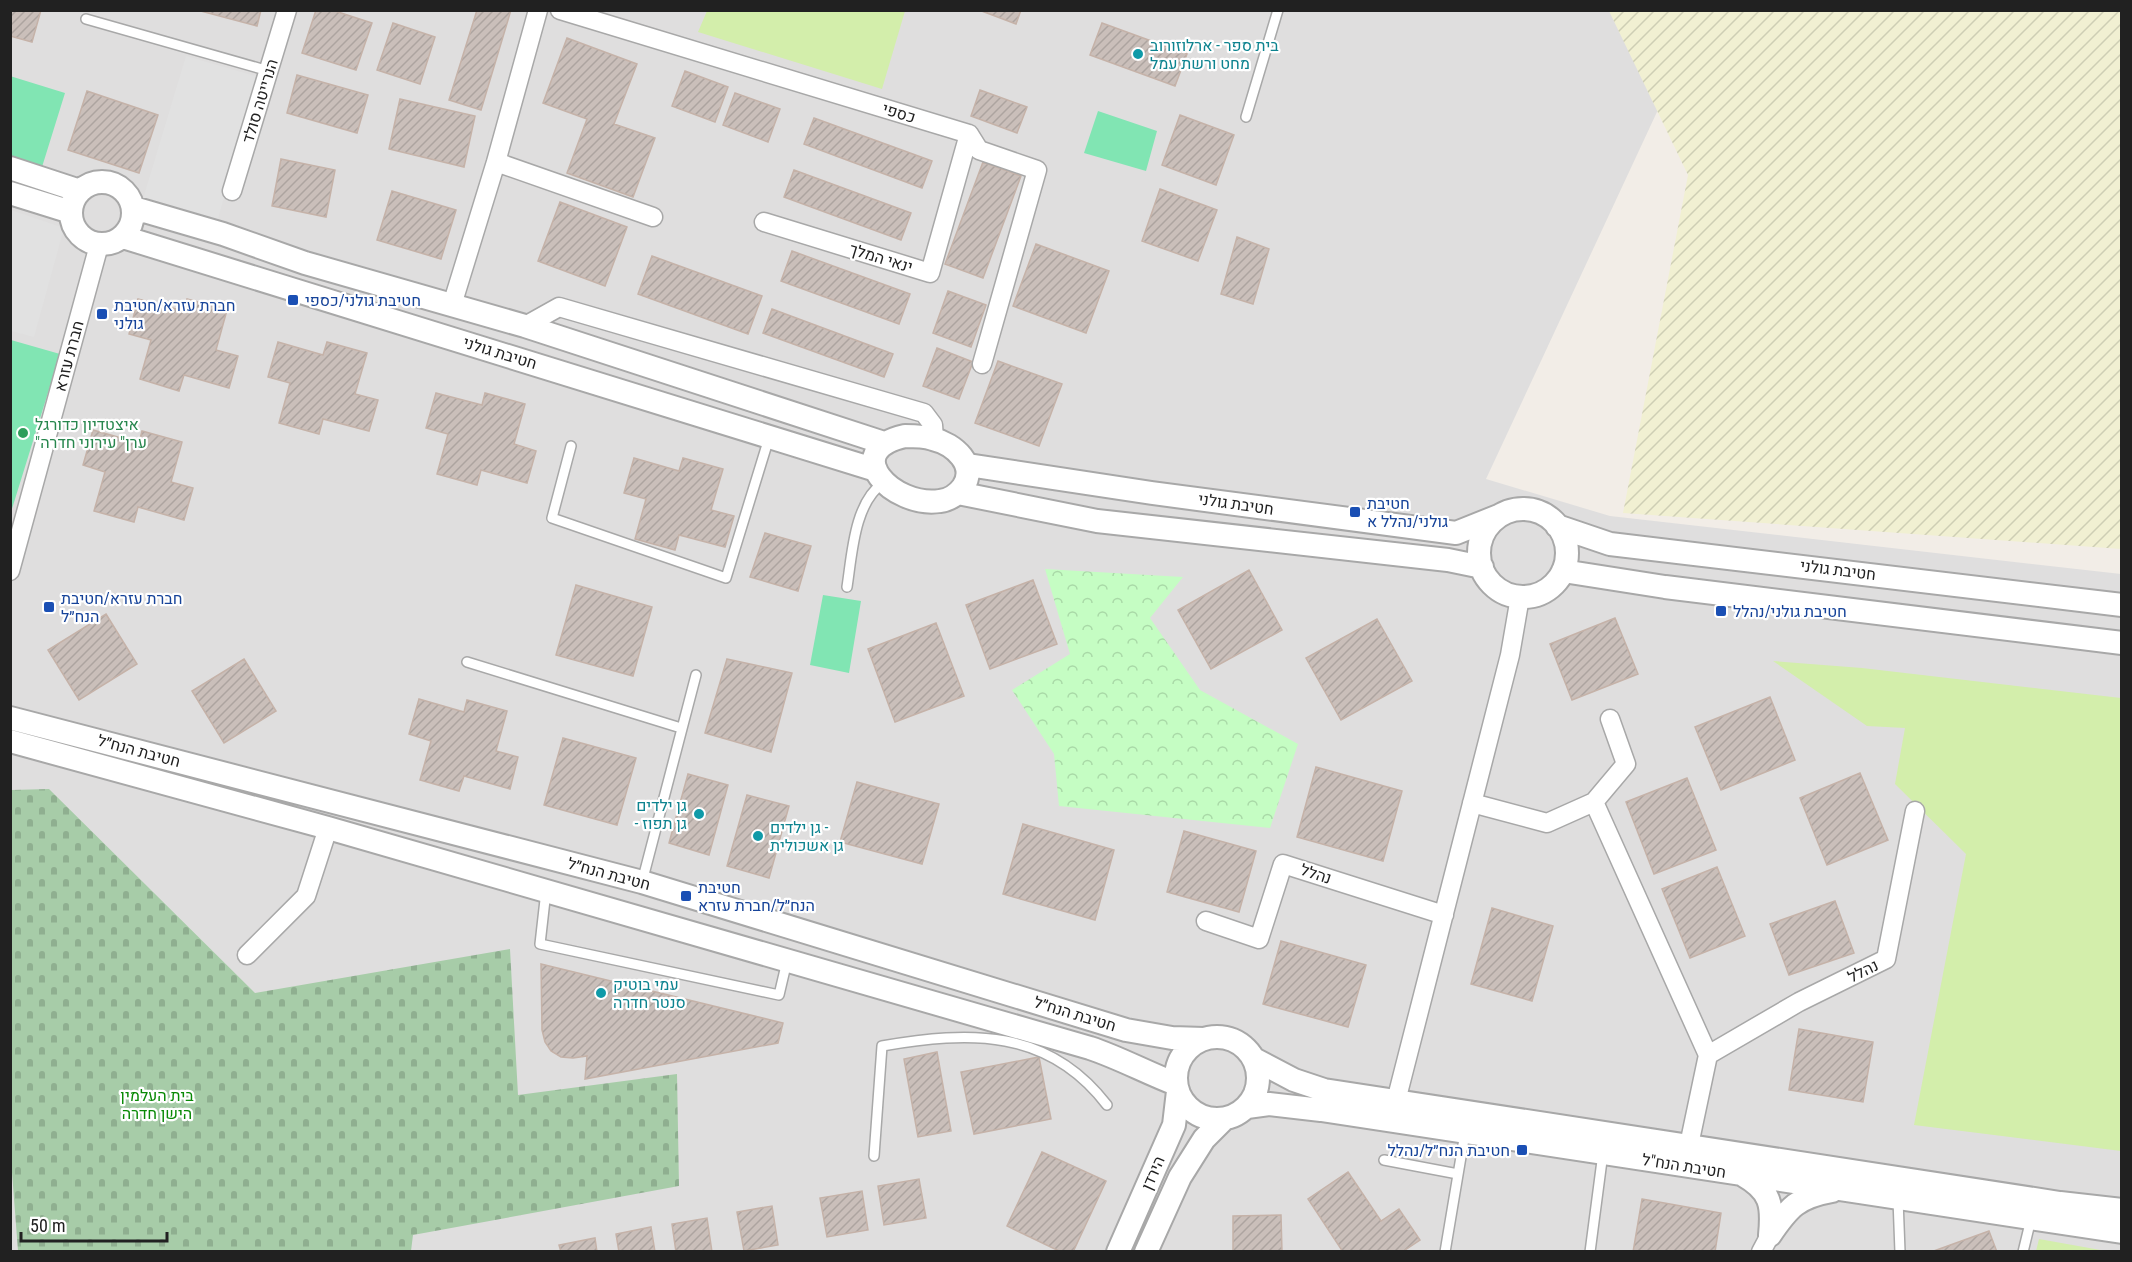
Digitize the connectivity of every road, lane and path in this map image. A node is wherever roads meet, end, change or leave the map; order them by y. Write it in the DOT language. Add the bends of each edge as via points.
graph roads {
  1 [pos="287,10"];
  2 [pos="538,10"];
  3 [pos="560,10"];
  4 [pos="1278,10"];
  5 [pos="86,18"];
  6 [pos="269,71"];
  7 [pos="1246,117"];
  8 [pos="969,134"];
  9 [pos="496,162"];
  10 [pos="10,168"];
  11 [pos="80,191"];
  12 [pos="232,191"];
  13 [pos="10,193"];
  14 [pos="134,208"];
  15 [pos="71,212"];
  16 [pos="653,217"];
  17 [pos="764,222"];
  18 [pos="123,237"];
  19 [pos="99,245"];
  20 [pos="452,305"];
  21 [pos="525,326"];
  22 [pos="982,364"];
  23 [pos="770,436"];
  24 [pos="934,439"];
  25 [pos="884,443"];
  26 [pos="571,446"];
  27 [pos="968,465"];
  28 [pos="880,476"];
  29 [pos="958,494"];
  30 [pos="1502,515"];
  31 [pos="1557,526"];
  32 [pos="1482,567"];
  33 [pos="10,571"];
  34 [pos="1563,572"];
  35 [pos="847,587"];
  36 [pos="1520,597"];
  37 [pos="2121,605"];
  38 [pos="2121,643"];
  39 [pos="467,662"];
  40 [pos="696,675"];
  41 [pos="10,718"];
  42 [pos="1610,719"];
  43 [pos="681,728"];
  44 [pos="10,741"];
  45 [pos="1594,802"];
  46 [pos="1473,803"];
  47 [pos="1915,811"];
  48 [pos="328,828"];
  49 [pos="642,882"];
  50 [pos="546,891"];
  51 [pos="1444,915"];
  52 [pos="1206,921"];
  53 [pos="247,955"];
  54 [pos="788,961"];
  55 [pos="1015,1035"];
  56 [pos="1204,1039"];
  57 [pos="1707,1055"];
  58 [pos="1254,1059"];
  59 [pos="1177,1088"];
  60 [pos="1396,1101"];
  61 [pos="1107,1105"];
  62 [pos="1246,1107"];
  63 [pos="1224,1119"];
  64 [pos="1465,1132"];
  65 [pos="1689,1145"];
  66 [pos="1603,1153"];
  67 [pos="874,1156"];
  68 [pos="1384,1160"];
  69 [pos="1458,1174"];
  70 [pos="1742,1175"];
  71 [pos="1840,1190"];
  72 [pos="1898,1199"];
  73 [pos="2121,1210"];
  74 [pos="2031,1219"];
  75 [pos="2121,1232"];
  76 [pos="1766,1243"];
  77 [pos="1118,1251"];
  78 [pos="1146,1251"];
  79 [pos="1445,1251"];
  80 [pos="1590,1251"];
  81 [pos="1900,1251"];
  82 [pos="2023,1251"];
  1 -- 6 [label="street, הנרייטה סולד"];
  2 -- 9 [label="street"];
  3 -- 8 [label="street, כספי"];
  4 -- 7 [label="lane"];
  5 -- 6 [label="lane"];
  6 -- 12 [label="street, הנרייטה סולד"];
  8 -- 17 [label="street, ינאי המלך" via="930,273"];
  8 -- 22 [label="street, כספי" via="979,150 1037,170"];
  9 -- 16 [label="street"];
  9 -- 20 [label="street"];
  10 -- 11 [label="street"];
  11 -- 14 [label="street" via="98,182 117,185"];
  11 -- 15 [label="street"];
  13 -- 15 [label="street"];
  14 -- 18 [label="street" via="134,219"];
  14 -- 20 [label="street, חטיבת גולני"];
  15 -- 19 [label="street" via="72,222 82,237"];
  18 -- 19 [label="street"];
  18 -- 23 [label="street, חטיבת גולני"];
  19 -- 33 [label="street, חברת עזרא"];
  20 -- 21 [label="street, חטיבת גולני"];
  21 -- 24 [label="street, חטיבת גולני" via="559,307 924,413 933,425"];
  21 -- 25 [label="street, חטיבת גולני"];
  23 -- 26 [label="lane" via="726,578 552,518"];
  23 -- 28 [label="street, חטיבת גולני"];
  24 -- 25 [label="street" via="905,436"];
  24 -- 27 [label="street" via="960,454"];
  25 -- 28 [label="street" via="875,455"];
  27 -- 29 [label="street" via="967,481"];
  27 -- 30 [label="street, חטיבת גולני" via="1456,533"];
  28 -- 29 [label="street" via="899,494 928,501 942,501"];
  28 -- 35 [label="lane" via="858,519"];
  29 -- 32 [label="street, חטיבת גולני" via="1097,520"];
  30 -- 31 [label="street" via="1519,510 1538,512"];
  30 -- 32 [label="street" via="1482,538"];
  31 -- 34 [label="street" via="1567,548"];
  31 -- 37 [label="street, חטיבת גולני" via="1610,544"];
  32 -- 36 [label="street" via="1496,588"];
  34 -- 36 [label="street" via="1546,591"];
  34 -- 38 [label="street"];
  36 -- 46 [label="street" via="1510,655"];
  39 -- 43 [label="lane"];
  40 -- 43 [label="lane"];
  41 -- 49 [label="street, חטיבת הנח״ל"];
  42 -- 45 [label="street" via="1626,764"];
  43 -- 49 [label="lane"];
  44 -- 48 [label="street, חטיבת הנח״ל"];
  45 -- 46 [label="street" via="1547,823"];
  45 -- 57 [label="street"];
  46 -- 51 [label="street"];
  47 -- 57 [label="street, נהלל" via="1886,959 1799,1002"];
  48 -- 50 [label="street, חטיבת הנח״ל"];
  48 -- 53 [label="street" via="306,896"];
  49 -- 56 [label="street, חטיבת הנח״ל" via="1126,1030"];
  50 -- 54 [label="street, חטיבת הנח״ל"];
  50 -- 54 [label="lane" via="540,944 779,995"];
  51 -- 52 [label="street, נהלל" via="1283,864 1258,939"];
  51 -- 60 [label="street"];
  54 -- 55 [label="street, חטיבת הנח״ל"];
  55 -- 59 [label="street, חטיבת הנח״ל" via="1114,1056"];
  55 -- 61 [label="lane" via="1065,1064"];
  55 -- 67 [label="lane" via="949,1037 882,1046"];
  56 -- 58 [label="street" via="1230,1039"];
  56 -- 59 [label="street" via="1184,1053 1176,1071"];
  57 -- 65 [label="street"];
  58 -- 60 [label="street, חטיבת הנח\"ל" via="1293,1080 1324,1090"];
  58 -- 62 [label="street" via="1258,1084"];
  59 -- 63 [label="street" via="1193,1111 1210,1119"];
  59 -- 77 [label="street, הירדן" via="1174,1125"];
  60 -- 65 [label="street, חטיבת הנח\"ל"];
  62 -- 63 [label="street"];
  62 -- 64 [label="street, חטיבת הנח\"ל" via="1269,1104"];
  63 -- 78 [label="street, הירדן" via="1204,1138 1180,1177"];
  64 -- 66 [label="street, חטיבת הנח\"ל"];
  64 -- 69 [label="lane"];
  65 -- 73 [label="street, חטיבת הנח\"ל"];
  66 -- 70 [label="street, חטיבת הנח\"ל"];
  66 -- 80 [label="lane"];
  68 -- 69 [label="lane"];
  69 -- 79 [label="lane"];
  70 -- 71 [label="street, חטיבת הנח\"ל"];
  70 -- 76 [label="street" via="1755,1182 1770,1203 1772,1217"];
  71 -- 72 [label="street, חטיבת הנח\"ל"];
  71 -- 76 [label="street" via="1798,1202 1784,1214"];
  72 -- 74 [label="street, חטיבת הנח\"ל"];
  72 -- 81 [label="lane"];
  74 -- 75 [label="street, חטיבת הנח\"ל"];
  74 -- 82 [label="lane"];
}
